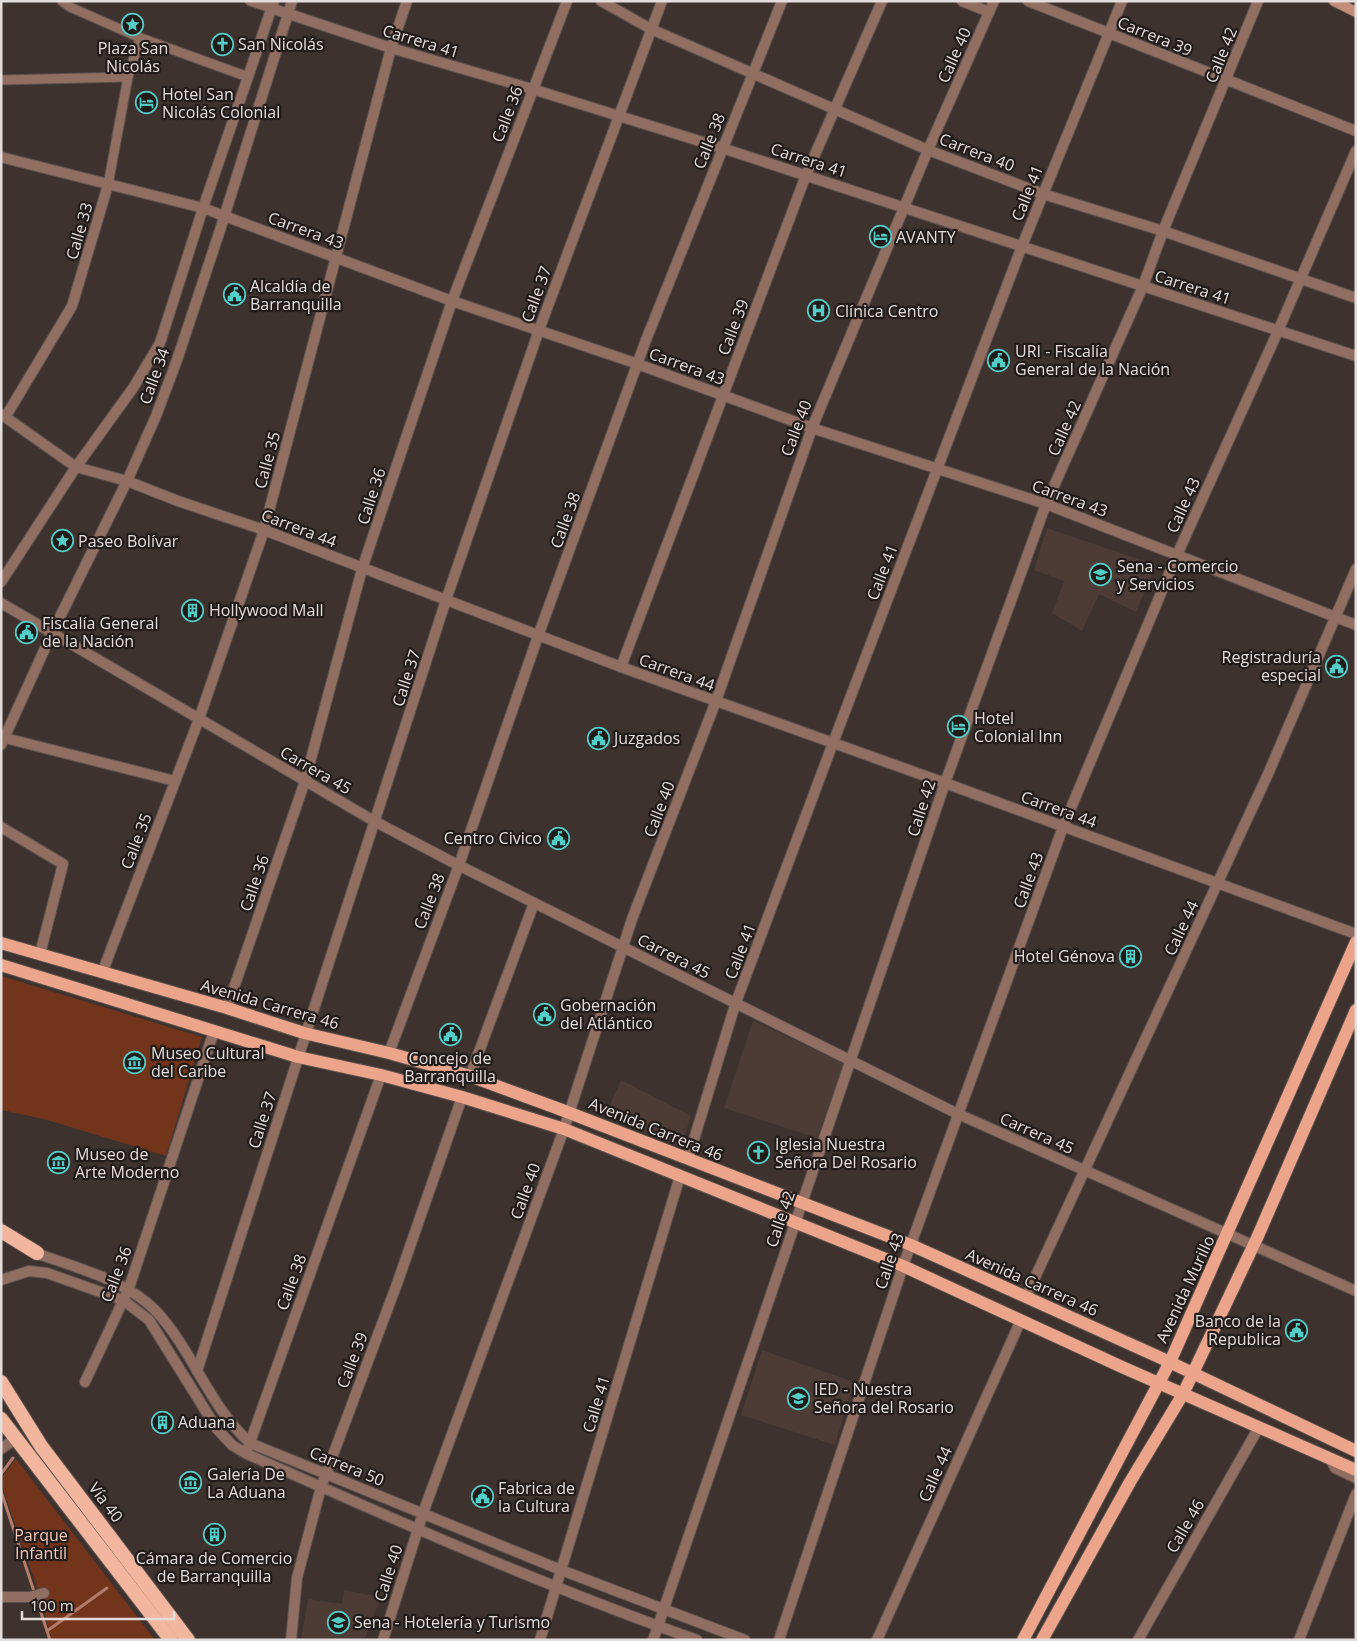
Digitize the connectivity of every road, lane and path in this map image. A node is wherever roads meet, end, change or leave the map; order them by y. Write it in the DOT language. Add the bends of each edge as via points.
graph roads {
  1 [pos="62,1"];
  2 [pos="250,1"];
  3 [pos="292,1"];
  4 [pos="407,1"];
  5 [pos="567,1"];
  6 [pos="601,1"];
  7 [pos="662,1"];
  8 [pos="782,1"];
  9 [pos="882,1"];
  10 [pos="962,1"];
  11 [pos="994,1"];
  12 [pos="1028,1"];
  13 [pos="1122,1"];
  14 [pos="1258,1"];
  15 [pos="1334,1"];
  16 [pos="273,5"];
  17 [pos="990,12"];
  18 [pos="1356,12"];
  19 [pos="287,13"];
  20 [pos="651,29"];
  21 [pos="1109,33"];
  22 [pos="140,38"];
  23 [pos="391,48"];
  24 [pos="751,74"];
  25 [pos="128,77"];
  26 [pos="248,77"];
  27 [pos="1,80"];
  28 [pos="1227,80"];
  29 [pos="532,89"];
  30 [pos="835,110"];
  31 [pos="619,116"];
  32 [pos="1356,131"];
  33 [pos="722,148"];
  34 [pos="928,150"];
  35 [pos="1356,151"];
  36 [pos="1,157"];
  37 [pos="806,175"];
  38 [pos="108,185"];
  39 [pos="1043,194"];
  40 [pos="203,208"];
  41 [pos="905,208"];
  42 [pos="224,217"];
  43 [pos="1163,231"];
  44 [pos="1022,246"];
  45 [pos="336,257"];
  46 [pos="1300,279"];
  47 [pos="1142,286"];
  48 [pos="1356,298"];
  49 [pos="452,300"];
  50 [pos="539,330"];
  51 [pos="1278,331"];
  52 [pos="1356,356"];
  53 [pos="638,364"];
  54 [pos="723,395"];
  55 [pos="3,415"];
  56 [pos="812,428"];
  57 [pos="76,467"];
  58 [pos="937,470"];
  59 [pos="127,481"];
  60 [pos="1046,504"];
  61 [pos="264,530"];
  62 [pos="1177,555"];
  63 [pos="362,569"];
  64 [pos="1356,569"];
  65 [pos="1,582"];
  66 [pos="446,600"];
  67 [pos="1,603"];
  68 [pos="1335,617"];
  69 [pos="1356,626"];
  70 [pos="52,633"];
  71 [pos="538,636"];
  72 [pos="621,668"];
  73 [pos="716,701"];
  74 [pos="199,719"];
  75 [pos="3,741"];
  76 [pos="833,743"];
  77 [pos="175,781"];
  78 [pos="305,781"];
  79 [pos="946,783"];
  80 [pos="374,821"];
  81 [pos="1,827"];
  82 [pos="1063,827"];
  83 [pos="459,865"];
  84 [pos="1218,885"];
  85 [pos="534,903"];
  86 [pos="1356,934"];
  87 [pos="1356,942"];
  88 [pos="1,943"];
  89 [pos="622,947"];
  90 [pos="40,954"];
  91 [pos="1,965"];
  92 [pos="102,973"];
  93 [pos="735,1005"];
  94 [pos="227,1008"];
  95 [pos="1356,1010"];
  96 [pos="214,1031"];
  97 [pos="304,1033"];
  98 [pos="389,1053"];
  99 [pos="298,1057"];
  100 [pos="851,1061"];
  101 [pos="381,1075"];
  102 [pos="470,1076"];
  103 [pos="462,1096"];
  104 [pos="570,1112"];
  105 [pos="958,1114"];
  106 [pos="564,1129"];
  107 [pos="688,1160"];
  108 [pos="1083,1170"];
  109 [pos="680,1176"];
  110 [pos="801,1204"];
  111 [pos="795,1221"];
  112 [pos="1,1231"];
  113 [pos="1228,1234"];
  114 [pos="1,1240"];
  115 [pos="911,1245"];
  116 [pos="1253,1246"];
  117 [pos="37,1253"];
  118 [pos="903,1266"];
  119 [pos="1,1280"];
  120 [pos="129,1288"];
  121 [pos="1356,1291"];
  122 [pos="1026,1297"];
  123 [pos="123,1300"];
  124 [pos="1021,1320"];
  125 [pos="1202,1351"];
  126 [pos="1170,1362"];
  127 [pos="197,1371"];
  128 [pos="1192,1373"];
  129 [pos="1,1382"];
  130 [pos="85,1382"];
  131 [pos="1213,1382"];
  132 [pos="1159,1383"];
  133 [pos="1183,1394"];
  134 [pos="1,1419"];
  135 [pos="1259,1427"];
  136 [pos="15,1439"];
  137 [pos="250,1443"];
  138 [pos="1350,1446"];
  139 [pos="1,1450"];
  140 [pos="246,1453"];
  141 [pos="1330,1458"];
  142 [pos="1356,1470"];
  143 [pos="326,1474"];
  144 [pos="1356,1478"];
  145 [pos="321,1487"];
  146 [pos="1356,1494"];
  147 [pos="423,1513"];
  148 [pos="418,1530"];
  149 [pos="561,1570"];
  150 [pos="556,1586"];
  151 [pos="44,1593"];
  152 [pos="1,1597"];
  153 [pos="664,1610"];
  154 [pos="658,1626"];
  155 [pos="171,1640"];
  156 [pos="188,1640"];
  157 [pos="291,1640"];
  158 [pos="383,1640"];
  159 [pos="540,1640"];
  160 [pos="654,1640"];
  161 [pos="697,1640"];
  162 [pos="745,1640"];
  163 [pos="779,1640"];
  164 [pos="877,1640"];
  165 [pos="1023,1640"];
  166 [pos="1042,1640"];
  167 [pos="1138,1640"];
  168 [pos="1299,1640"];
  1 -- 22 [label="street"];
  2 -- 16 [label="street, Carrera 41"];
  3 -- 19 [label="street, Calle 34"];
  4 -- 23 [label="street, Calle 35"];
  5 -- 29 [label="street, Calle 36"];
  6 -- 20 [label="street, Carrera 40"];
  7 -- 20 [label="street, Calle 37"];
  8 -- 24 [label="street, Calle 38"];
  9 -- 30 [label="street, Calle 39"];
  10 -- 17 [label="street"];
  11 -- 17 [label="street, Calle 40"];
  12 -- 21 [label="street, Carrera 39"];
  13 -- 21 [label="street, Calle 41"];
  14 -- 28 [label="street, Calle 42"];
  15 -- 18 [label="main road"];
  16 -- 19 [label="street, Carrera 41"];
  16 -- 26 [label="street, Calle 34"];
  17 -- 34 [label="street, Calle 40"];
  19 -- 23 [label="street, Carrera 41"];
  19 -- 42 [label="street, Calle 34"];
  20 -- 24 [label="street, Carrera 40"];
  20 -- 31 [label="street, Calle 37"];
  21 -- 28 [label="street, Carrera 39"];
  21 -- 39 [label="street, Calle 41"];
  22 -- 25 [label="street, Calle 33"];
  22 -- 26 [label="street"];
  23 -- 29 [label="street, Carrera 41"];
  23 -- 45 [label="street, Calle 35"];
  24 -- 30 [label="street, Carrera 40"];
  24 -- 33 [label="street, Calle 38"];
  25 -- 27 [label="street"];
  25 -- 38 [label="street, Calle 33"];
  26 -- 40 [label="street, Calle 34"];
  28 -- 32 [label="street, Carrera 39"];
  28 -- 43 [label="street, Calle 42"];
  29 -- 31 [label="street, Carrera 41"];
  29 -- 49 [label="street, Calle 36"];
  30 -- 34 [label="street, Carrera 40"];
  30 -- 37 [label="street, Calle 39"];
  31 -- 33 [label="street, Carrera 41"];
  31 -- 50 [label="street, Calle 37"];
  33 -- 37 [label="street, Carrera 41"];
  33 -- 53 [label="street, Calle 38"];
  34 -- 39 [label="street, Carrera 40"];
  34 -- 41 [label="street, Calle 40"];
  35 -- 46 [label="street, Calle 43"];
  36 -- 38 [label="street, Carrera 43"];
  37 -- 41 [label="street, Carrera 41"];
  37 -- 54 [label="street, Calle 39"];
  38 -- 40 [label="street, Carrera 43"];
  38 -- 55 [label="street, Calle 33" via="72,306"];
  39 -- 43 [label="street, Carrera 40"];
  39 -- 44 [label="street, Calle 41"];
  40 -- 42 [label="street, Carrera 43"];
  40 -- 57 [label="street, Calle 34" via="160,343 134,388"];
  41 -- 44 [label="street, Carrera 41"];
  41 -- 56 [label="street, Calle 40"];
  42 -- 45 [label="street, Carrera 43"];
  42 -- 59 [label="street, Calle 34" via="177,360"];
  43 -- 46 [label="street, Carrera 40"];
  43 -- 47 [label="street, Calle 42"];
  44 -- 47 [label="street, Carrera 41"];
  44 -- 58 [label="street, Calle 41"];
  45 -- 49 [label="street, Carrera 43"];
  45 -- 61 [label="street, Calle 35"];
  46 -- 48 [label="street, Carrera 40"];
  46 -- 51 [label="street, Calle 43"];
  47 -- 51 [label="street, Carrera 41"];
  47 -- 60 [label="street, Calle 42"];
  49 -- 50 [label="street, Carrera 43"];
  49 -- 63 [label="street, Calle 36"];
  50 -- 53 [label="street, Carrera 43"];
  50 -- 66 [label="street, Calle 37"];
  51 -- 52 [label="street, Carrera 41"];
  51 -- 62 [label="street, Calle 43"];
  53 -- 54 [label="street, Carrera 43"];
  53 -- 71 [label="street, Calle 38"];
  54 -- 56 [label="street, Carrera 43"];
  54 -- 72 [label="street, Calle 39"];
  55 -- 57 [label="street, Carrera 44"];
  56 -- 58 [label="street, Carrera 43"];
  56 -- 73 [label="street, Calle 40"];
  57 -- 59 [label="street, Carrera 44"];
  57 -- 65 [label="street, Calle 34"];
  58 -- 60 [label="street, Carrera 43"];
  58 -- 76 [label="street, Calle 41"];
  59 -- 61 [label="street, Carrera 44"];
  59 -- 70 [label="street, Calle 34"];
  60 -- 62 [label="street, Carrera 43"];
  60 -- 79 [label="street, Calle 42"];
  61 -- 63 [label="street, Carrera 44"];
  61 -- 74 [label="street, Calle 35"];
  62 -- 68 [label="street, Carrera 43"];
  62 -- 82 [label="street, Calle 43"];
  63 -- 66 [label="street, Carrera 44"];
  63 -- 78 [label="street, Calle 36"];
  64 -- 68 [label="street, Calle 44"];
  66 -- 71 [label="street, Carrera 44"];
  66 -- 80 [label="street, Calle 37"];
  67 -- 70 [label="street, Carrera 45"];
  68 -- 69 [label="street, Carrera 43"];
  68 -- 84 [label="street, Calle 44"];
  70 -- 74 [label="street, Carrera 45"];
  70 -- 75 [label="street, Calle 34"];
  71 -- 72 [label="street, Carrera 44"];
  71 -- 83 [label="street, Calle 38"];
  72 -- 73 [label="street, Carrera 44"];
  73 -- 76 [label="street, Carrera 44"];
  73 -- 89 [label="street, Calle 40"];
  74 -- 77 [label="street, Calle 35"];
  74 -- 78 [label="street, Carrera 45"];
  75 -- 77 [label="street"];
  76 -- 79 [label="street, Carrera 44"];
  76 -- 93 [label="street, Calle 41"];
  77 -- 92 [label="street, Calle 35"];
  78 -- 80 [label="street, Carrera 45"];
  78 -- 94 [label="street, Calle 36"];
  79 -- 82 [label="street, Carrera 44"];
  79 -- 100 [label="street, Calle 42"];
  80 -- 83 [label="street, Carrera 45"];
  80 -- 97 [label="street, Calle 37"];
  81 -- 90 [label="street" via="63,864"];
  82 -- 84 [label="street, Carrera 44"];
  82 -- 105 [label="street, Calle 43"];
  83 -- 85 [label="street, Carrera 45"];
  83 -- 98 [label="street, Calle 38"];
  84 -- 86 [label="street, Carrera 44"];
  84 -- 108 [label="street, Calle 44"];
  85 -- 89 [label="street, Carrera 45"];
  85 -- 102 [label="street"];
  87 -- 113 [label="main road, Avenida Murillo"];
  88 -- 90 [label="main road, Avenida Carrera 46"];
  89 -- 93 [label="street, Carrera 45"];
  89 -- 104 [label="street, Calle 40"];
  90 -- 92 [label="main road, Avenida Carrera 46"];
  91 -- 96 [label="main road"];
  92 -- 94 [label="main road, Avenida Carrera 46"];
  93 -- 100 [label="street, Carrera 45"];
  93 -- 107 [label="street, Calle 41"];
  94 -- 97 [label="main road, Avenida Carrera 46"];
  95 -- 116 [label="main road"];
  96 -- 99 [label="main road"];
  96 -- 120 [label="street, Calle 36"];
  97 -- 98 [label="main road, Avenida Carrera 46"];
  97 -- 99 [label="street, Calle 37"];
  98 -- 102 [label="main road, Avenida Carrera 46"];
  99 -- 101 [label="main road"];
  99 -- 127 [label="street, Calle 37"];
  100 -- 105 [label="street, Carrera 45"];
  100 -- 110 [label="street, Calle 42"];
  101 -- 103 [label="main road"];
  101 -- 137 [label="street, Calle 38"];
  102 -- 104 [label="main road, Avenida Carrera 46"];
  103 -- 106 [label="main road"];
  103 -- 143 [label="street, Calle 39"];
  104 -- 106 [label="street, Calle 40"];
  104 -- 107 [label="main road, Avenida Carrera 46"];
  105 -- 108 [label="street, Carrera 45"];
  105 -- 115 [label="street, Calle 43"];
  106 -- 109 [label="main road"];
  106 -- 147 [label="street, Calle 40"];
  107 -- 110 [label="main road, Avenida Carrera 46"];
  108 -- 113 [label="street, Carrera 45"];
  108 -- 122 [label="street, Calle 44"];
  109 -- 111 [label="main road"];
  109 -- 149 [label="street, Calle 41"];
  110 -- 111 [label="street, Calle 42"];
  110 -- 115 [label="main road, Avenida Carrera 46"];
  111 -- 118 [label="main road"];
  111 -- 153 [label="street, Calle 42"];
  112 -- 117 [label="highway"];
  113 -- 116 [label="street, Carrera 45"];
  113 -- 126 [label="main road, Avenida Murillo"];
  114 -- 117 [label="street, Carrera 50"];
  115 -- 118 [label="street, Calle 43"];
  115 -- 122 [label="main road, Avenida Carrera 46"];
  116 -- 121 [label="street, Carrera 45"];
  116 -- 125 [label="main road"];
  117 -- 120 [label="street, Carrera 50"];
  118 -- 124 [label="main road"];
  118 -- 163 [label="street, Calle 43"];
  119 -- 123 [label="street, Carrera 50" via="29,1271 47,1273"];
  120 -- 123 [label="street, Calle 36"];
  120 -- 127 [label="street, Carrera 50" via="156,1310"];
  122 -- 126 [label="main road, Avenida Carrera 46"];
  123 -- 130 [label="street, Calle 36"];
  123 -- 140 [label="street, Carrera 50" via="149,1320 217,1429 232,1445"];
  124 -- 132 [label="main road"];
  124 -- 164 [label="street, Calle 44"];
  125 -- 128 [label="main road"];
  125 -- 131 [label="main road" via="1205,1369"];
  126 -- 128 [label="main road, Avenida Carrera 46"];
  126 -- 132 [label="main road, Avenida Murillo"];
  127 -- 137 [label="street, Carrera 50" via="223,1415"];
  128 -- 131 [label="main road, Avenida Carrera 46"];
  128 -- 133 [label="main road"];
  129 -- 156 [label="highway, Vía 40" via="41,1446"];
  131 -- 138 [label="main road, Avenida Carrera 46"];
  132 -- 133 [label="main road"];
  132 -- 165 [label="main road, Avenida Murillo"];
  133 -- 135 [label="main road"];
  133 -- 166 [label="main road"];
  134 -- 136 [label="highway, Vía 40"];
  135 -- 141 [label="main road"];
  135 -- 167 [label="street, Calle 46"];
  136 -- 139 [label="street"];
  136 -- 155 [label="highway, Vía 40"];
  137 -- 140 [label="street, Calle 38"];
  137 -- 143 [label="street, Carrera 50"];
  140 -- 145 [label="street, Carrera 50"];
  141 -- 142 [label="main road"];
  141 -- 144 [label="street" via="1335,1468"];
  143 -- 145 [label="street, Calle 39"];
  143 -- 147 [label="street, Carrera 50"];
  145 -- 148 [label="street, Carrera 50"];
  145 -- 157 [label="street, Calle 39" via="297,1578"];
  146 -- 168 [label="street"];
  147 -- 148 [label="street, Calle 40"];
  147 -- 149 [label="street, Carrera 50"];
  148 -- 150 [label="street, Carrera 50"];
  148 -- 158 [label="street, Calle 40"];
  149 -- 150 [label="street, Calle 41"];
  149 -- 153 [label="street, Carrera 50"];
  150 -- 154 [label="street, Carrera 50"];
  150 -- 159 [label="street, Calle 41"];
  151 -- 152 [label="street"];
  153 -- 154 [label="street, Calle 42"];
  153 -- 162 [label="street, Carrera 50"];
  154 -- 160 [label="street, Calle 42"];
  154 -- 161 [label="street, Carrera 50"];
}
